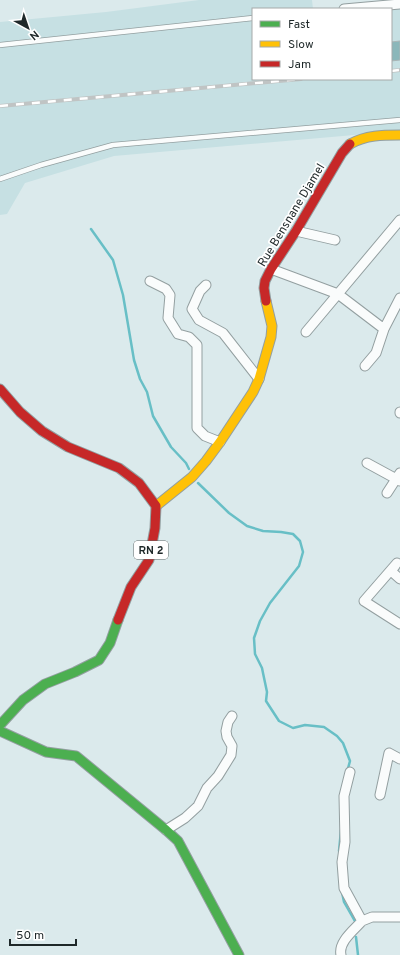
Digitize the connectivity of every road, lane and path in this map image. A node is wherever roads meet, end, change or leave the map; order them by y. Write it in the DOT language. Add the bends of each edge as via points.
graph roads {
  1 [pos="400,4"];
  2 [pos="355,8"];
  3 [pos="252,18"];
  4 [pos="0,45"];
  5 [pos="400,120"];
  6 [pos="398,137"];
  7 [pos="0,179"];
  8 [pos="400,220"];
  9 [pos="296,231"];
  10 [pos="335,240"];
  11 [pos="271,269"];
  12 [pos="150,281"];
  13 [pos="206,285"];
  14 [pos="338,294"];
  15 [pos="400,298"];
  16 [pos="384,329"];
  17 [pos="306,332"];
  18 [pos="365,366"];
  19 [pos="259,380"];
  20 [pos="0,389"];
  21 [pos="220,442"];
  22 [pos="367,463"];
  23 [pos="399,477"];
  24 [pos="387,493"];
  25 [pos="156,506"];
  26 [pos="398,561"];
  27 [pos="400,579"];
  28 [pos="400,624"];
  29 [pos="232,716"];
  30 [pos="0,725"];
  31 [pos="0,731"];
  32 [pos="400,760"];
  33 [pos="350,772"];
  34 [pos="380,795"];
  35 [pos="166,830"];
  36 [pos="400,918"];
  37 [pos="362,921"];
  38 [pos="239,955"];
  39 [pos="341,955"];
  1 -- 2 [label="street"];
  3 -- 4 [label="lane"];
  5 -- 7 [label="lane" via="114,145"];
  6 -- 9 [label="main road, Rue Bensnane Djamel" via="361,138 346,148"];
  8 -- 14 [label="street"];
  9 -- 10 [label="street"];
  9 -- 11 [label="main road, Rue Bensnane Djamel"];
  11 -- 14 [label="street"];
  11 -- 19 [label="main road, Rue Bensnane Djamel" via="264,288 272,326 271,337"];
  12 -- 21 [label="street" via="166,289 170,295 168,318 178,334 189,337 197,345 197,428 205,436"];
  13 -- 19 [label="street" via="192,309 199,320 223,333"];
  14 -- 16 [label="street"];
  14 -- 17 [label="street"];
  15 -- 16 [label="street"];
  16 -- 18 [label="street" via="376,353"];
  19 -- 21 [label="main road, Rue Bensnane Djamel"];
  20 -- 25 [label="main road" via="20,412 42,431 68,447 118,468 140,483"];
  21 -- 25 [label="main road, Rue Bensnane Djamel" via="192,477"];
  22 -- 23 [label="street"];
  23 -- 24 [label="street"];
  25 -- 30 [label="main road, RN 2" via="149,560 131,587 110,644 99,660 45,684 23,700"];
  26 -- 27 [label="street" via="391,571"];
  26 -- 28 [label="street" via="364,601"];
  29 -- 35 [label="street" via="226,731 232,755 207,788 198,806"];
  31 -- 35 [label="main road" via="46,752 76,756"];
  32 -- 34 [label="street" via="389,753"];
  33 -- 37 [label="street" via="344,796 344,888"];
  35 -- 38 [label="main road" via="178,841"];
  36 -- 37 [label="street" via="372,917"];
  37 -- 39 [label="street" via="343,943"];
}
